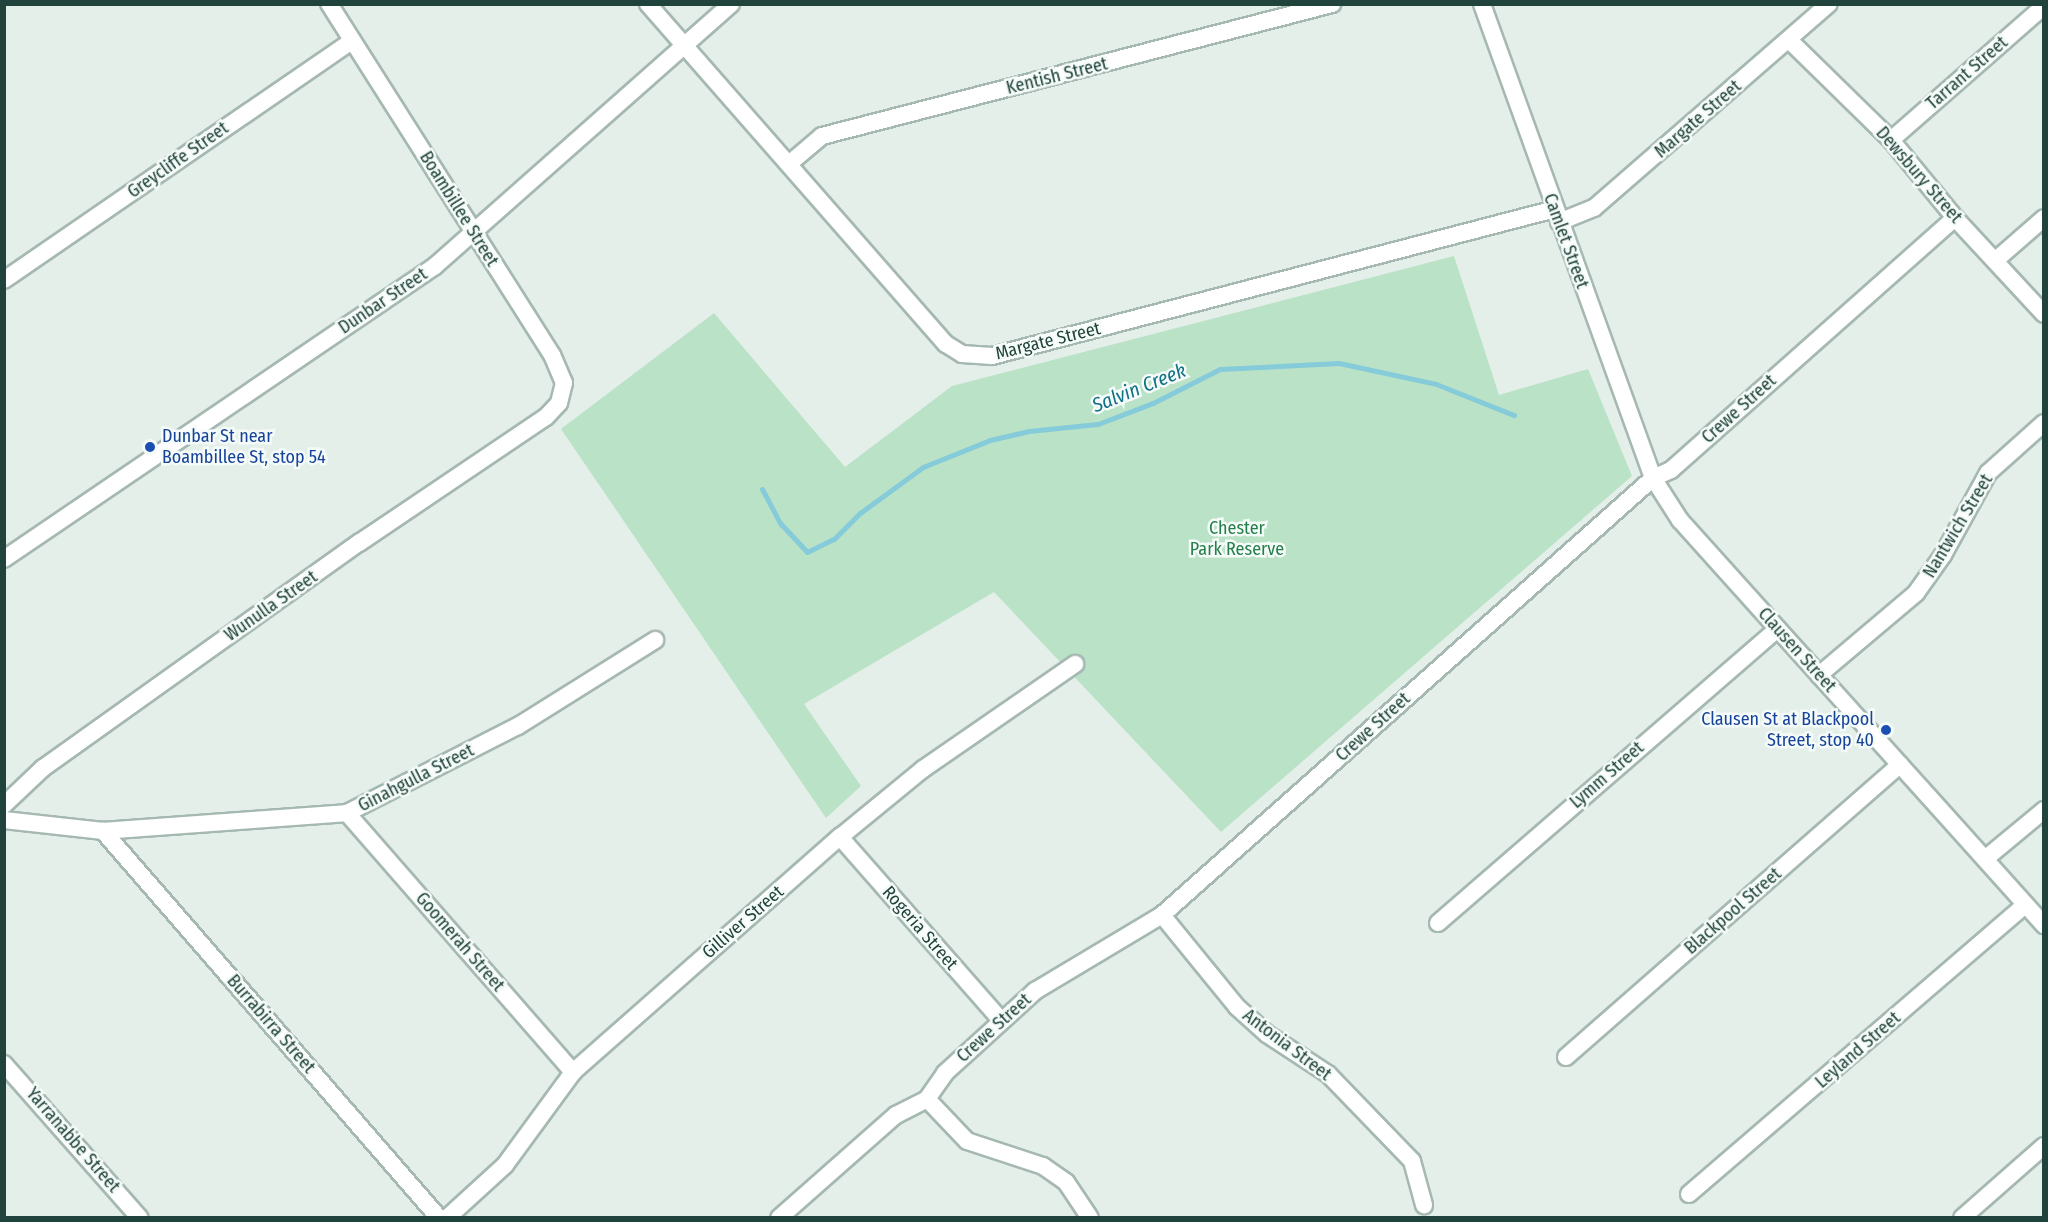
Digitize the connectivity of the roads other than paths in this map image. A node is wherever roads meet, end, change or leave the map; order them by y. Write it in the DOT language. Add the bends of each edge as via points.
graph roads {
  1 [pos="329,4"];
  2 [pos="648,4"];
  3 [pos="731,4"];
  4 [pos="1332,4"];
  5 [pos="1482,4"];
  6 [pos="1829,4"];
  7 [pos="2043,6"];
  8 [pos="352,40"];
  9 [pos="1789,40"];
  10 [pos="684,46"];
  11 [pos="1891,140"];
  12 [pos="790,163"];
  13 [pos="1557,215"];
  14 [pos="1955,218"];
  15 [pos="2043,218"];
  16 [pos="473,232"];
  17 [pos="1997,259"];
  18 [pos="4,280"];
  19 [pos="2043,314"];
  20 [pos="546,417"];
  21 [pos="2043,423"];
  22 [pos="1653,478"];
  23 [pos="4,559"];
  24 [pos="1778,629"];
  25 [pos="655,640"];
  26 [pos="1075,664"];
  27 [pos="1819,675"];
  28 [pos="1900,765"];
  29 [pos="4,806"];
  30 [pos="2043,810"];
  31 [pos="347,813"];
  32 [pos="4,820"];
  33 [pos="103,831"];
  34 [pos="840,837"];
  35 [pos="1985,859"];
  36 [pos="2025,905"];
  37 [pos="1162,915"];
  38 [pos="1438,923"];
  39 [pos="2043,925"];
  40 [pos="1000,1020"];
  41 [pos="1566,1057"];
  42 [pos="4,1064"];
  43 [pos="573,1072"];
  44 [pos="927,1099"];
  45 [pos="2043,1146"];
  46 [pos="1689,1194"];
  47 [pos="1424,1205"];
  48 [pos="140,1218"];
  49 [pos="439,1218"];
  50 [pos="447,1218"];
  51 [pos="779,1218"];
  52 [pos="1090,1218"];
  53 [pos="1962,1218"];
  1 -- 8 [label="street, Boambillee Street"];
  2 -- 10 [label="street, Margate Street"];
  3 -- 10 [label="street, Dunbar Street"];
  4 -- 12 [label="street, Kentish Street" via="822,136"];
  5 -- 13 [label="street, Camlet Street"];
  6 -- 9 [label="street, Margate Street"];
  7 -- 11 [label="street, Tarrant Street"];
  8 -- 16 [label="street, Boambillee Street"];
  8 -- 18 [label="street, Greycliffe Street"];
  9 -- 11 [label="street, Dewsbury Street"];
  9 -- 13 [label="street, Margate Street" via="1594,208"];
  10 -- 12 [label="street, Margate Street"];
  10 -- 16 [label="street, Dunbar Street"];
  11 -- 14 [label="street, Dewsbury Street"];
  12 -- 13 [label="street, Margate Street" via="946,344 962,354 992,357"];
  13 -- 22 [label="street, Camlet Street"];
  14 -- 17 [label="street, Dewsbury Street"];
  14 -- 22 [label="street, Crewe Street" via="1671,470"];
  15 -- 17 [label="street"];
  16 -- 20 [label="street, Boambillee Street" via="552,355 564,383 559,403"];
  16 -- 23 [label="street, Dunbar Street" via="435,266"];
  17 -- 19 [label="street, Dewsbury Street"];
  20 -- 29 [label="street, Wunulla Street" via="359,543 43,768"];
  21 -- 27 [label="street, Nantwich Street" via="1988,473 1943,555 1916,593"];
  22 -- 24 [label="street, Clausen Street" via="1680,520"];
  22 -- 37 [label="street, Crewe Street"];
  24 -- 27 [label="street, Clausen Street"];
  24 -- 38 [label="street, Lymm Street"];
  25 -- 31 [label="street, Ginahgulla Street" via="518,726"];
  26 -- 34 [label="street, Gilliver Street" via="923,770"];
  27 -- 28 [label="street, Clausen Street"];
  28 -- 35 [label="street, Clausen Street"];
  28 -- 41 [label="street, Blackpool Street"];
  30 -- 35 [label="street"];
  31 -- 33 [label="street, Ginahgulla Street"];
  31 -- 43 [label="street, Goomerah Street"];
  32 -- 33 [label="street, Ginahgulla Street"];
  33 -- 49 [label="street, Burrabirra Street"];
  34 -- 40 [label="street, Rogeria Street"];
  34 -- 43 [label="street, Gilliver Street"];
  35 -- 36 [label="street, Clausen Street"];
  36 -- 39 [label="street, Clausen Street"];
  36 -- 46 [label="street, Leyland Street"];
  37 -- 40 [label="street, Crewe Street" via="1035,991"];
  37 -- 47 [label="street, Antonia Street" via="1237,1007 1267,1034 1328,1074 1412,1161"];
  40 -- 44 [label="street, Crewe Street" via="945,1072"];
  42 -- 48 [label="street, Yarranabbe Street"];
  43 -- 50 [label="street, Gilliver Street" via="505,1165"];
  44 -- 51 [label="street, Crewe Street" via="896,1115"];
  44 -- 52 [label="street" via="967,1141 1042,1166 1066,1182"];
  45 -- 53 [label="street"];
}
